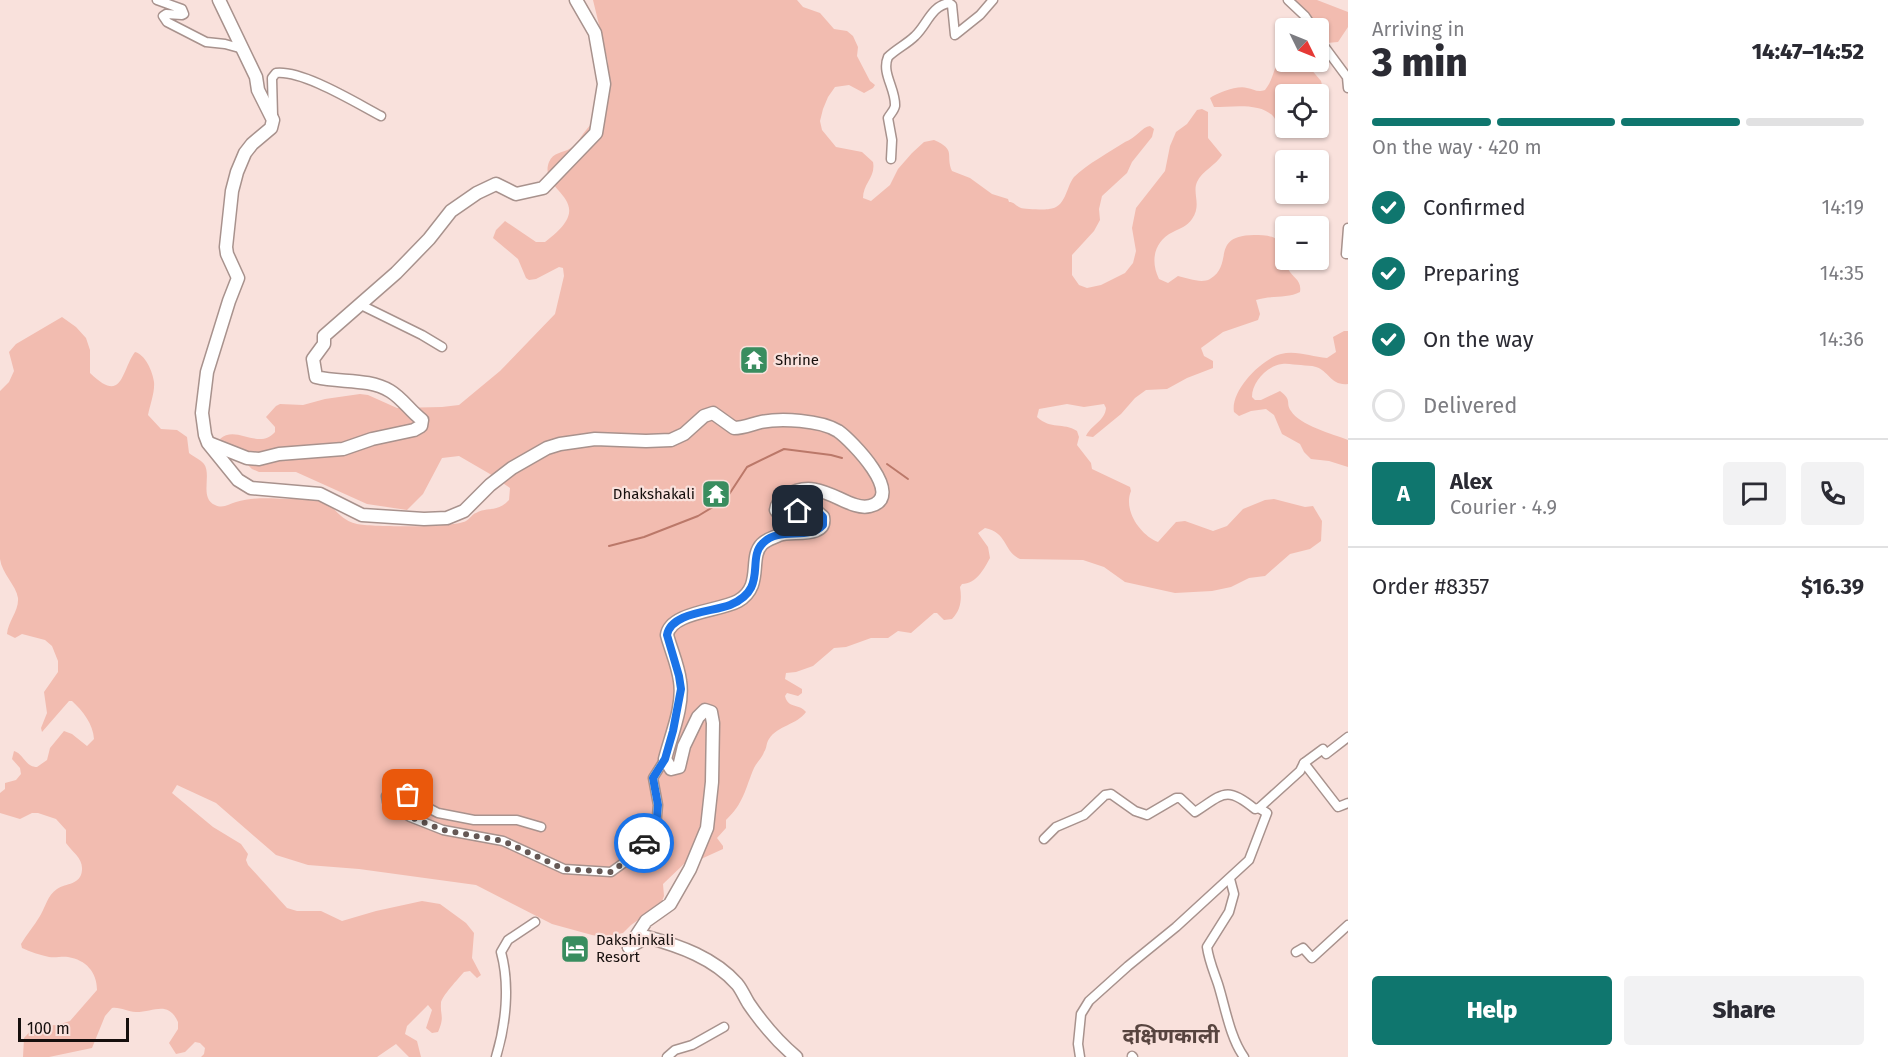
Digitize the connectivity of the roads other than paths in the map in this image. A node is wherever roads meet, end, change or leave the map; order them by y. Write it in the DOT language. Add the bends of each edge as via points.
graph roads {
  1 [pos="157,0"];
  2 [pos="219,0"];
  3 [pos="576,0"];
  4 [pos="993,0"];
  5 [pos="1288,0"];
  6 [pos="1306,18"];
  7 [pos="243,49"];
  8 [pos="1329,52"];
  9 [pos="1348,88"];
  10 [pos="381,116"];
  11 [pos="273,120"];
  12 [pos="891,159"];
  13 [pos="1348,228"];
  14 [pos="1348,254"];
  15 [pos="359,304"];
  16 [pos="442,347"];
  17 [pos="208,443"];
  18 [pos="1348,738"];
  19 [pos="665,759"];
  20 [pos="1304,763"];
  21 [pos="1348,803"];
  22 [pos="1259,808"];
  23 [pos="541,827"];
  24 [pos="1044,838"];
  25 [pos="1230,879"];
  26 [pos="535,922"];
  27 [pos="1348,925"];
  28 [pos="1296,952"];
  29 [pos="724,1027"];
  30 [pos="496,1057"];
  31 [pos="667,1057"];
  32 [pos="796,1057"];
  33 [pos="1080,1057"];
  34 [pos="1244,1057"];
  1 -- 7 [label="street" via="183,9 182,15 163,16 167,22 206,42"];
  2 -- 7 [label="main road"];
  3 -- 15 [label="main road" via="595,33 604,84 596,133 543,188 516,194 496,184 451,211 396,273"];
  4 -- 12 [label="street" via="955,35 952,5 945,3 930,15 920,32 888,57 886,71 895,103 888,118"];
  5 -- 6 [label="street"];
  7 -- 11 [label="main road"];
  8 -- 9 [label="street" via="1347,76"];
  10 -- 11 [label="street" via="296,75 276,73 272,78"];
  11 -- 17 [label="main road" via="271,128 245,153 232,191 226,247 238,278 207,372 202,413"];
  13 -- 14 [label="street"];
  15 -- 16 [label="street"];
  15 -- 17 [label="main road" via="324,336 324,344 313,359 316,377 373,383 392,392 422,420 421,426 343,449 259,459"];
  17 -- 19 [label="main road" via="238,480 251,488 320,494 362,515 434,519 464,511 512,468 547,448 594,439 670,440 713,413 734,428 789,421 825,426 845,436 873,468 881,486 880,499 865,507 814,490 800,490 787,496 777,505 778,513 784,516 815,510 823,517 821,528 783,533 764,542 747,594 730,605 683,617 670,626 667,635 681,689"];
  18 -- 20 [label="street" via="1326,754 1323,749"];
  19 -- 23 [label="street" via="653,778 658,805 656,827 636,854 611,872 564,869 503,841 443,830 410,817 387,802 386,796 390,790 396,790 438,813 474,820 517,820"];
  19 -- 32 [label="main road" via="671,769 679,768 698,717 705,710 711,712 712,782 707,828 670,904 646,921 629,947 647,937 682,946 726,973"];
  20 -- 21 [label="street" via="1338,807"];
  20 -- 22 [label="street"];
  22 -- 24 [label="street" via="1234,794 1225,794 1195,812 1176,798 1147,815 1112,794 1105,795 1084,815 1056,826"];
  22 -- 25 [label="street" via="1267,813 1249,860"];
  25 -- 33 [label="street" via="1089,1001 1081,1014"];
  25 -- 34 [label="street" via="1234,894 1229,912 1207,947 1223,1005"];
  26 -- 30 [label="street" via="508,940 501,952 507,972"];
  27 -- 28 [label="street" via="1312,958 1303,948"];
  29 -- 31 [label="street"];
}
